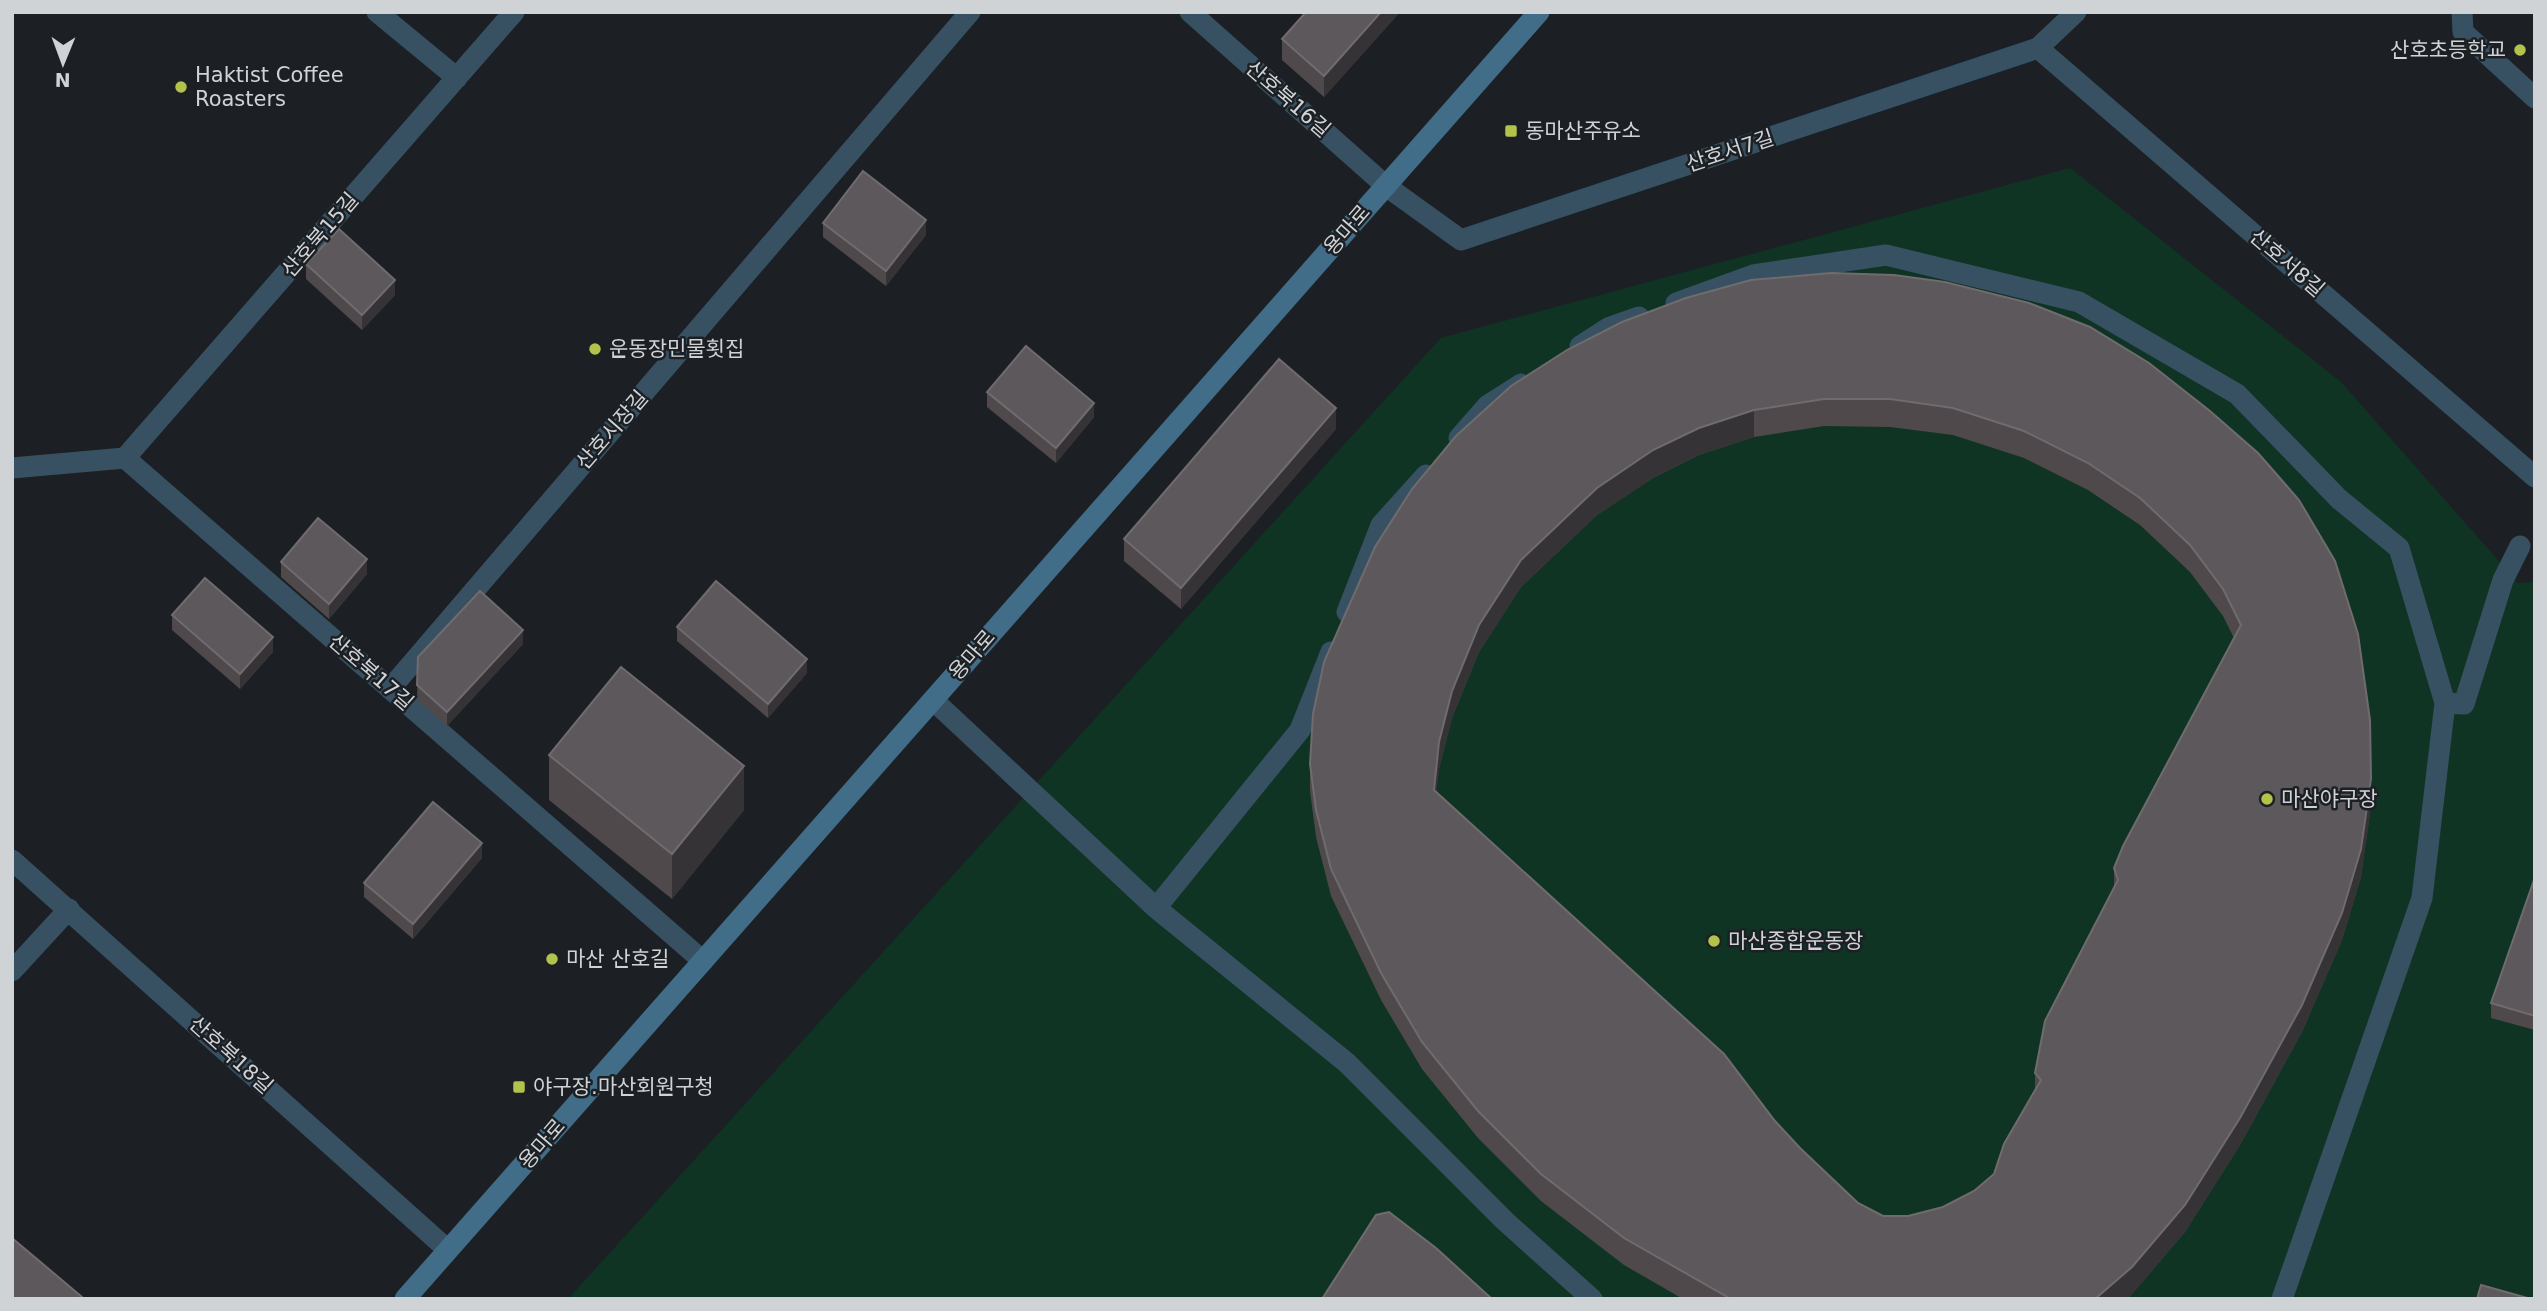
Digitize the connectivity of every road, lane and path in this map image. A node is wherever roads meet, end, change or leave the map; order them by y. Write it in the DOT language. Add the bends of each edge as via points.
graph roads {
  1 [pos="376,12"];
  2 [pos="514,12"];
  3 [pos="970,12"];
  4 [pos="1190,12"];
  5 [pos="1539,12"];
  6 [pos="2076,12"];
  7 [pos="2462,12"];
  8 [pos="2038,48"];
  9 [pos="457,78"];
  10 [pos="2535,98"];
  11 [pos="1386,186"];
  12 [pos="1564,356"];
  13 [pos="1543,370"];
  14 [pos="125,457"];
  15 [pos="12,468"];
  16 [pos="2535,477"];
  17 [pos="2520,547"];
  18 [pos="390,689"];
  19 [pos="933,700"];
  20 [pos="2445,703"];
  21 [pos="12,860"];
  22 [pos="1156,908"];
  23 [pos="69,909"];
  24 [pos="703,961"];
  25 [pos="12,971"];
  26 [pos="448,1250"];
  27 [pos="405,1299"];
  28 [pos="1592,1299"];
  29 [pos="2282,1299"];
  1 -- 9 [label="street"];
  2 -- 9 [label="street, 산호북15길"];
  3 -- 18 [label="street, 산호시장길"];
  4 -- 11 [label="street, 산호북16길"];
  5 -- 11 [label="main road, 용마로"];
  6 -- 8 [label="street, 산호서7길"];
  7 -- 10 [label="street" via="2463,32"];
  8 -- 11 [label="street, 산호서7길" via="1461,240"];
  8 -- 16 [label="street, 산호서8길"];
  9 -- 14 [label="street, 산호북15길"];
  11 -- 19 [label="main road, 용마로"];
  12 -- 20 [label="street" via="1608,328 1753,275 1885,255 2079,302 2237,394 2339,499 2399,548"];
  13 -- 22 [label="street" via="1488,405 1381,525 1300,730"];
  14 -- 15 [label="street"];
  14 -- 18 [label="street, 산호북17길"];
  17 -- 20 [label="street" via="2503,580 2464,704"];
  18 -- 24 [label="street, 산호북17길"];
  19 -- 22 [label="street"];
  19 -- 24 [label="main road, 용마로"];
  20 -- 29 [label="street" via="2422,898"];
  21 -- 23 [label="street, 산호북18길"];
  22 -- 28 [label="street" via="1347,1063 1504,1221"];
  23 -- 25 [label="street"];
  23 -- 26 [label="street, 산호북18길"];
  24 -- 26 [label="main road, 용마로"];
  26 -- 27 [label="main road, 용마로"];
}
